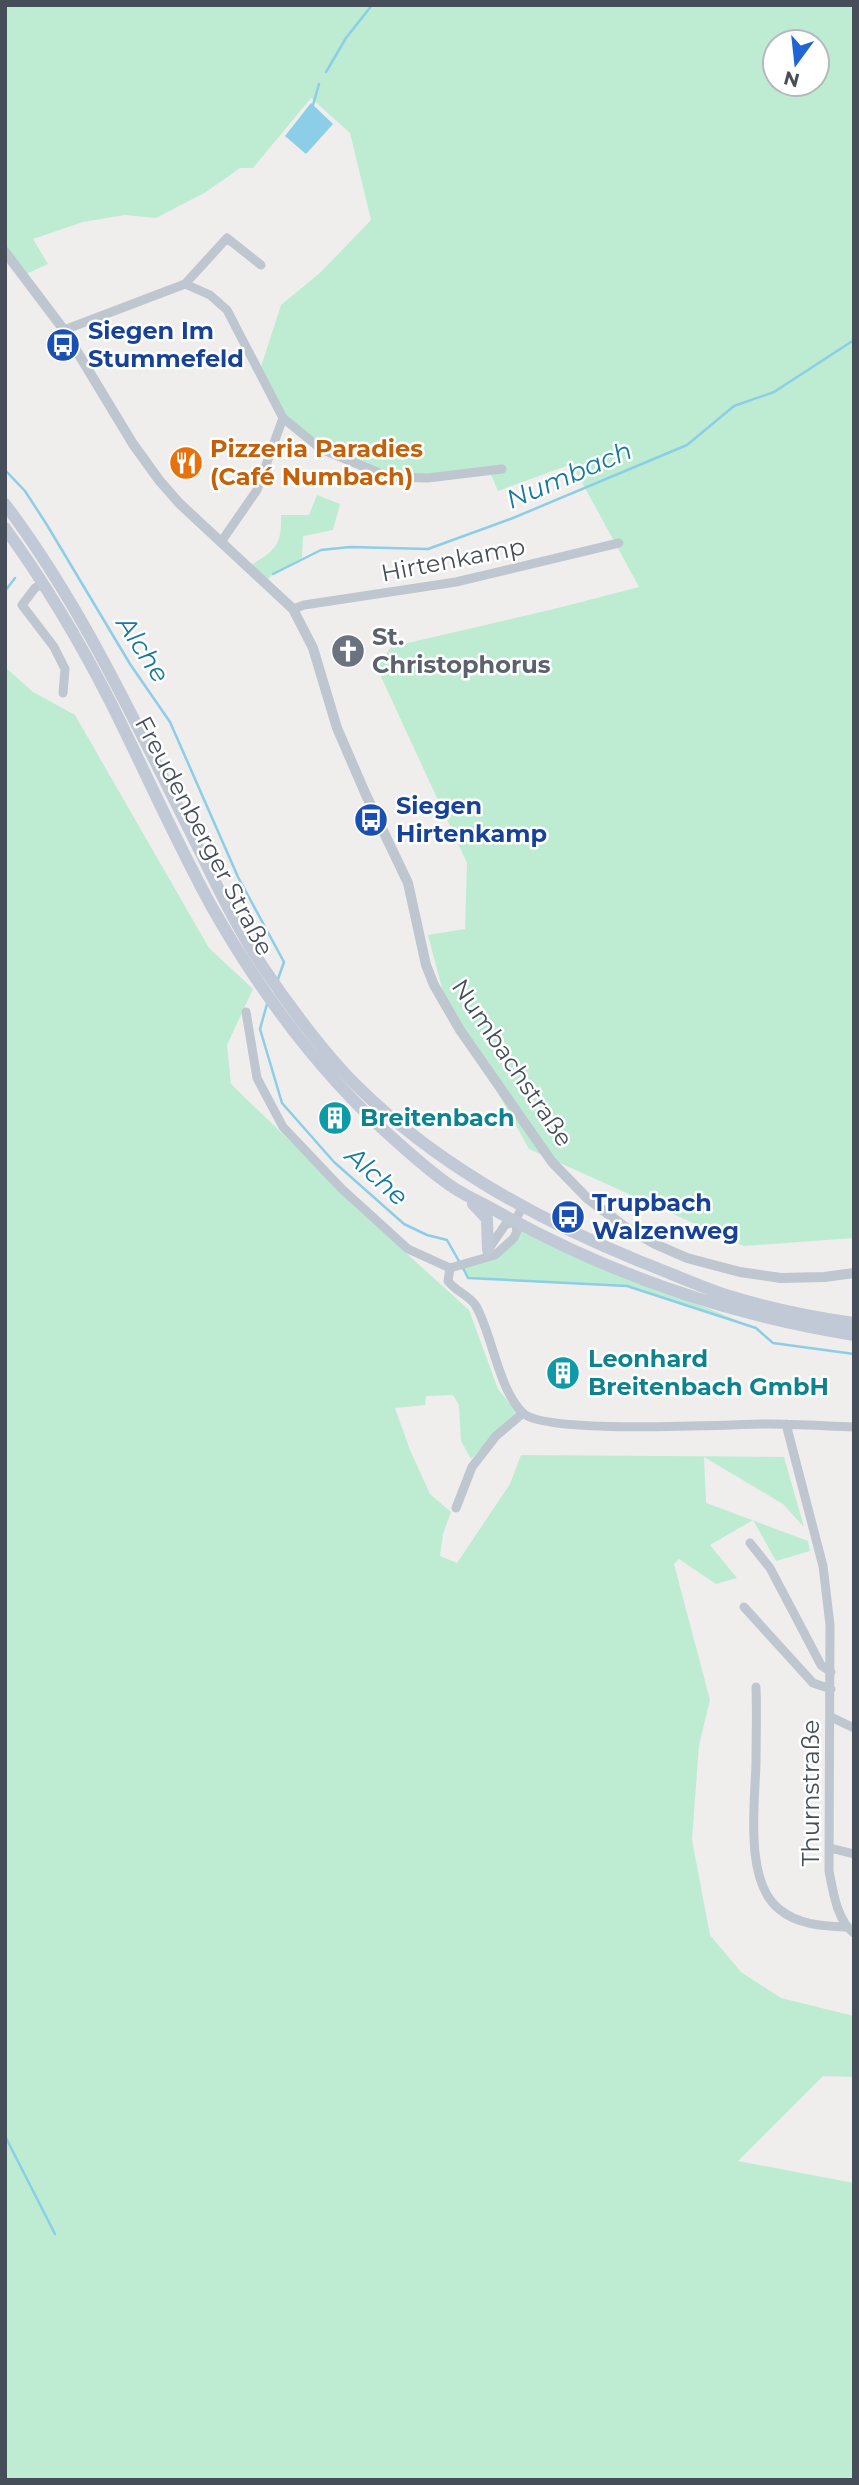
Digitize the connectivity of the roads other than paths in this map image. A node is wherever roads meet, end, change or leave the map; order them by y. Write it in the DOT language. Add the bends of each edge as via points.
graph roads {
  1 [pos="5,252"];
  2 [pos="261,265"];
  3 [pos="185,284"];
  4 [pos="64,330"];
  5 [pos="283,418"];
  6 [pos="502,469"];
  7 [pos="5,504"];
  8 [pos="5,528"];
  9 [pos="221,542"];
  10 [pos="619,543"];
  11 [pos="43,583"];
  12 [pos="293,609"];
  13 [pos="63,692"];
  14 [pos="246,1012"];
  15 [pos="454,1188"];
  16 [pos="523,1206"];
  17 [pos="514,1221"];
  18 [pos="488,1253"];
  19 [pos="450,1268"];
  20 [pos="854,1273"];
  21 [pos="854,1323"];
  22 [pos="854,1335"];
  23 [pos="523,1413"];
  24 [pos="786,1424"];
  25 [pos="854,1427"];
  26 [pos="456,1508"];
  27 [pos="750,1543"];
  28 [pos="744,1607"];
  29 [pos="831,1672"];
  30 [pos="756,1687"];
  31 [pos="831,1689"];
  32 [pos="831,1717"];
  33 [pos="854,1728"];
  34 [pos="830,1847"];
  35 [pos="854,1854"];
  36 [pos="850,1930"];
  1 -- 4 [label="street, Numbachstraße"];
  2 -- 3 [label="street" via="227,238"];
  3 -- 4 [label="street"];
  3 -- 5 [label="street" via="210,295 227,310"];
  4 -- 9 [label="street, Numbachstraße" via="147,464 179,503"];
  5 -- 6 [label="street" via="321,449 389,477 428,478"];
  5 -- 9 [label="street" via="257,490"];
  7 -- 16 [label="main road, Freudenberger Straße" via="84,623 226,903 276,985 354,1083 390,1116 437,1153"];
  8 -- 11 [label="main road, Freudenberger Straße"];
  9 -- 12 [label="street, Numbachstraße"];
  10 -- 12 [label="street, Hirtenkamp" via="487,576"];
  11 -- 13 [label="street" via="22,605 65,669"];
  11 -- 15 [label="main road, Freudenberger Straße" via="110,701 212,907 270,999 345,1093"];
  12 -- 20 [label="street, Numbachstraße" via="313,648 337,728 408,883 434,985 552,1162 587,1198 625,1227 687,1258 782,1278"];
  14 -- 19 [label="street" via="257,1078 283,1127 408,1249"];
  15 -- 17 [label="main road, Freudenberger Straße"];
  15 -- 18 [label="main road" via="483,1212 489,1227"];
  16 -- 17 [label="street"];
  16 -- 21 [label="main road, Freudenberger Straße" via="610,1249 715,1291"];
  17 -- 18 [label="street" via="505,1225"];
  17 -- 18 [label="street" via="514,1238 495,1255"];
  17 -- 22 [label="main road, Freudenberger Straße" via="581,1255 679,1293 757,1316"];
  18 -- 19 [label="street"];
  19 -- 23 [label="street" via="448,1281 475,1304 508,1389"];
  23 -- 24 [label="street" via="548,1423 584,1425"];
  23 -- 26 [label="street" via="471,1467"];
  24 -- 25 [label="street"];
  24 -- 29 [label="street, Thurnstraße" via="823,1566"];
  27 -- 29 [label="street" via="770,1568 821,1665"];
  28 -- 31 [label="street, Thurnstraße" via="813,1683"];
  29 -- 31 [label="street, Thurnstraße"];
  30 -- 36 [label="street" via="755,1847 761,1881 778,1909 789,1916"];
  31 -- 32 [label="street, Thurnstraße"];
  32 -- 33 [label="street"];
  32 -- 34 [label="street, Thurnstraße"];
  34 -- 35 [label="street"];
  34 -- 36 [label="street, Thurnstraße" via="833,1892"];
}
